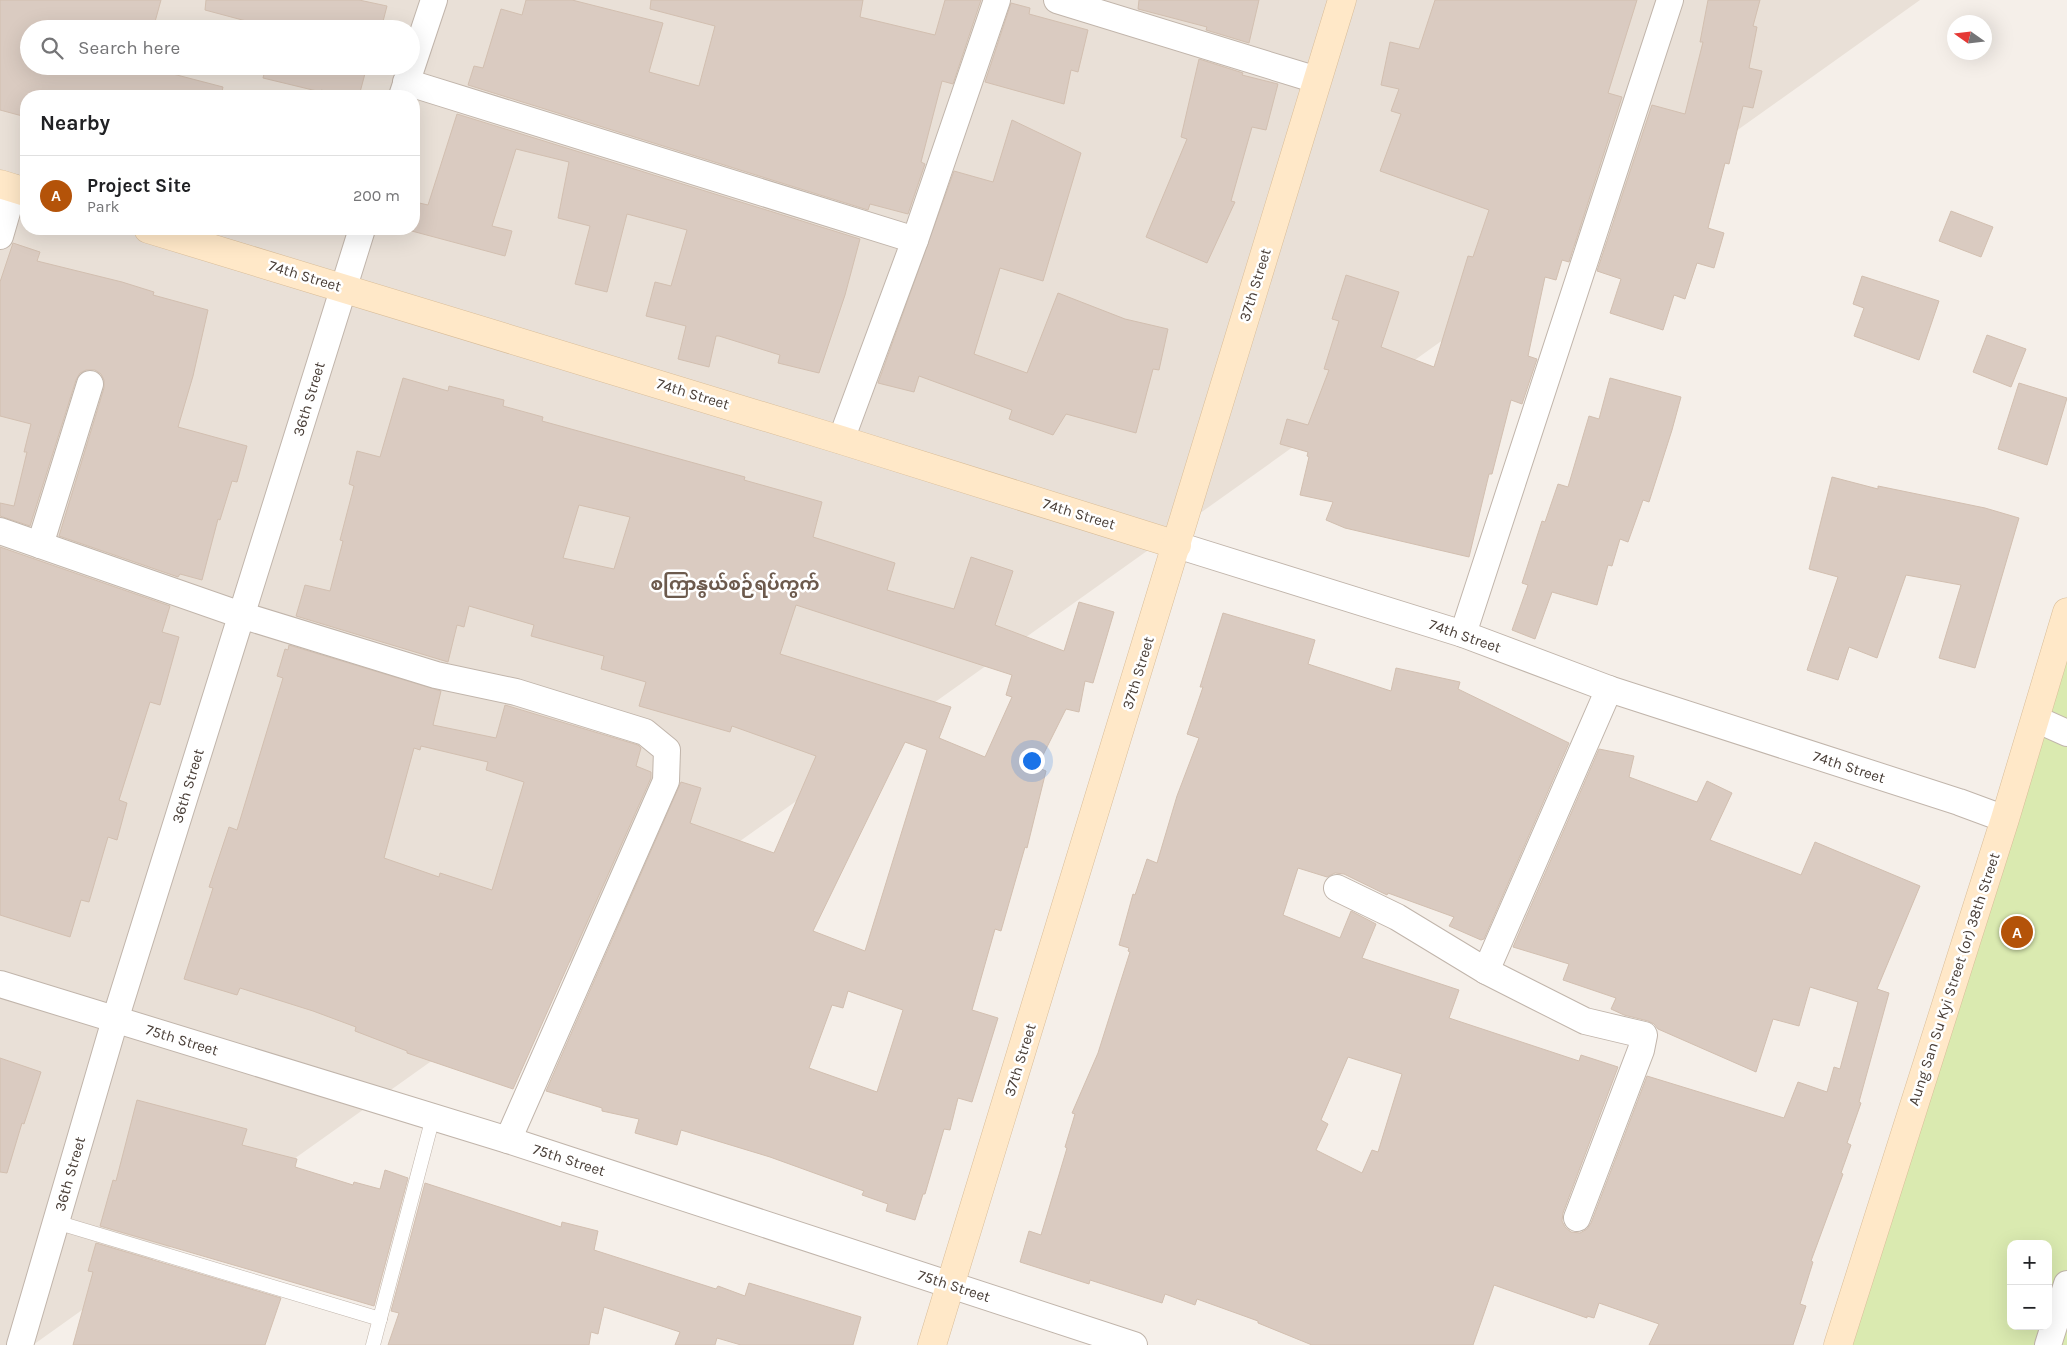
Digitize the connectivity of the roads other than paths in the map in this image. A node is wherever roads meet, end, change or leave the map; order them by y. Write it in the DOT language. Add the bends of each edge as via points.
graph roads {
  1 [pos="434,0"];
  2 [pos="997,0"];
  3 [pos="1057,0"];
  4 [pos="1342,0"];
  5 [pos="1670,0"];
  6 [pos="420,42"];
  7 [pos="409,75"];
  8 [pos="1317,80"];
  9 [pos="404,89"];
  10 [pos="420,94"];
  11 [pos="13,188"];
  12 [pos="168,235"];
  13 [pos="360,235"];
  14 [pos="0,236"];
  15 [pos="915,240"];
  16 [pos="344,288"];
  17 [pos="90,384"];
  18 [pos="841,440"];
  19 [pos="0,531"];
  20 [pos="40,545"];
  21 [pos="1177,545"];
  22 [pos="2067,612"];
  23 [pos="241,615"];
  24 [pos="1463,634"];
  25 [pos="1609,689"];
  26 [pos="2036,719"];
  27 [pos="2067,733"];
  28 [pos="2005,819"];
  29 [pos="1336,888"];
  30 [pos="1486,972"];
  31 [pos="0,984"];
  32 [pos="115,1020"];
  33 [pos="433,1117"];
  34 [pos="508,1140"];
  35 [pos="1577,1218"];
  36 [pos="56,1222"];
  37 [pos="2067,1284"];
  38 [pos="951,1285"];
  39 [pos="380,1319"];
  40 [pos="20,1345"];
  41 [pos="373,1345"];
  42 [pos="932,1345"];
  43 [pos="1134,1345"];
  44 [pos="1838,1345"];
  45 [pos="2048,1345"];
  1 -- 6 [label="street"];
  2 -- 15 [label="street"];
  3 -- 8 [label="street"];
  4 -- 8 [label="street, 37th Street"];
  5 -- 24 [label="street"];
  7 -- 9 [label="street"];
  8 -- 21 [label="street, 37th Street"];
  10 -- 15 [label="street"];
  11 -- 14 [label="street"];
  12 -- 16 [label="street, 74th Street"];
  13 -- 16 [label="street, 36th Street"];
  15 -- 18 [label="street"];
  16 -- 18 [label="street, 74th Street"];
  16 -- 23 [label="street, 36th Street"];
  17 -- 20 [label="street"];
  18 -- 21 [label="street, 74th Street"];
  19 -- 20 [label="street"];
  20 -- 23 [label="street"];
  21 -- 24 [label="street, 74th Street"];
  21 -- 38 [label="street, 37th Street"];
  22 -- 26 [label="street, Aung San Su Kyi Street (or) 38th Street"];
  23 -- 32 [label="street, 36th Street"];
  23 -- 34 [label="street" via="436,675 516,692 645,732 667,750 666,780"];
  24 -- 25 [label="street, 74th Street"];
  25 -- 28 [label="street, 74th Street"];
  25 -- 30 [label="street"];
  26 -- 27 [label="street"];
  26 -- 28 [label="street, Aung San Su Kyi Street (or) 38th Street"];
  28 -- 44 [label="street, Aung San Su Kyi Street (or) 38th Street"];
  29 -- 30 [label="street" via="1398,917"];
  30 -- 35 [label="street" via="1585,1021 1644,1035"];
  31 -- 32 [label="street, 75th Street"];
  32 -- 33 [label="street, 75th Street"];
  32 -- 36 [label="street, 36th Street"];
  33 -- 34 [label="street, 75th Street"];
  33 -- 39 [label="lane"];
  34 -- 38 [label="street, 75th Street"];
  36 -- 39 [label="lane"];
  36 -- 40 [label="street, 36th Street"];
  37 -- 45 [label="street"];
  38 -- 42 [label="street, 37th Street"];
  38 -- 43 [label="street, 75th Street"];
  39 -- 41 [label="lane"];
}
